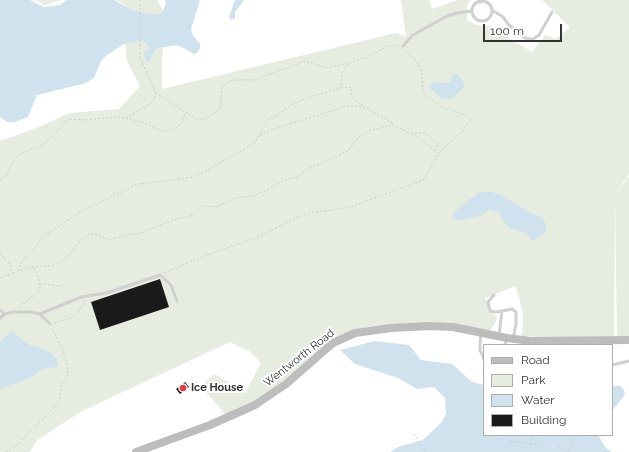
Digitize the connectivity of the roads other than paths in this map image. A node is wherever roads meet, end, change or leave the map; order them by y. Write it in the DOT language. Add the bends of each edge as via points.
graph roads {
  1 [pos="480,0"];
  2 [pos="492,10"];
  3 [pos="472,11"];
  4 [pos="552,12"];
  5 [pos="403,46"];
  6 [pos="494,295"];
  7 [pos="177,301"];
  8 [pos="0,310"];
  9 [pos="502,311"];
  10 [pos="5,314"];
  11 [pos="40,314"];
  12 [pos="0,318"];
  13 [pos="50,324"];
  14 [pos="482,333"];
  15 [pos="499,337"];
  16 [pos="629,340"];
  17 [pos="508,341"];
  18 [pos="550,343"];
  19 [pos="580,343"];
  20 [pos="483,357"];
  21 [pos="629,361"];
  22 [pos="613,365"];
  23 [pos="145,450"];
  24 [pos="136,452"];
  1 -- 2 [label="lane" via="488,2"];
  1 -- 3 [label="lane"];
  2 -- 3 [label="lane" via="490,18 484,21 475,18"];
  2 -- 4 [label="lane" via="503,17 509,26 528,38 539,34"];
  3 -- 5 [label="lane" via="447,16 413,35"];
  6 -- 9 [label="lane" via="488,302 490,311"];
  7 -- 11 [label="lane" via="171,285 160,275 106,293 81,297"];
  8 -- 10 [label="lane"];
  9 -- 15 [label="lane"];
  9 -- 17 [label="lane" via="512,309 516,312 516,324"];
  10 -- 11 [label="lane"];
  10 -- 12 [label="lane"];
  11 -- 13 [label="lane"];
  14 -- 15 [label="main road, Wentworth Road"];
  14 -- 20 [label="lane" via="480,350"];
  14 -- 23 [label="main road, Wentworth Road" via="453,327 429,326 355,333 333,343 286,384 255,405"];
  15 -- 17 [label="main road, Wentworth Road"];
  16 -- 19 [label="main road, Wentworth Road"];
  17 -- 18 [label="main road, Wentworth Road"];
  18 -- 19 [label="main road, Wentworth Road"];
  21 -- 22 [label="lane"];
  23 -- 24 [label="main road, Wentworth Road"];
}
